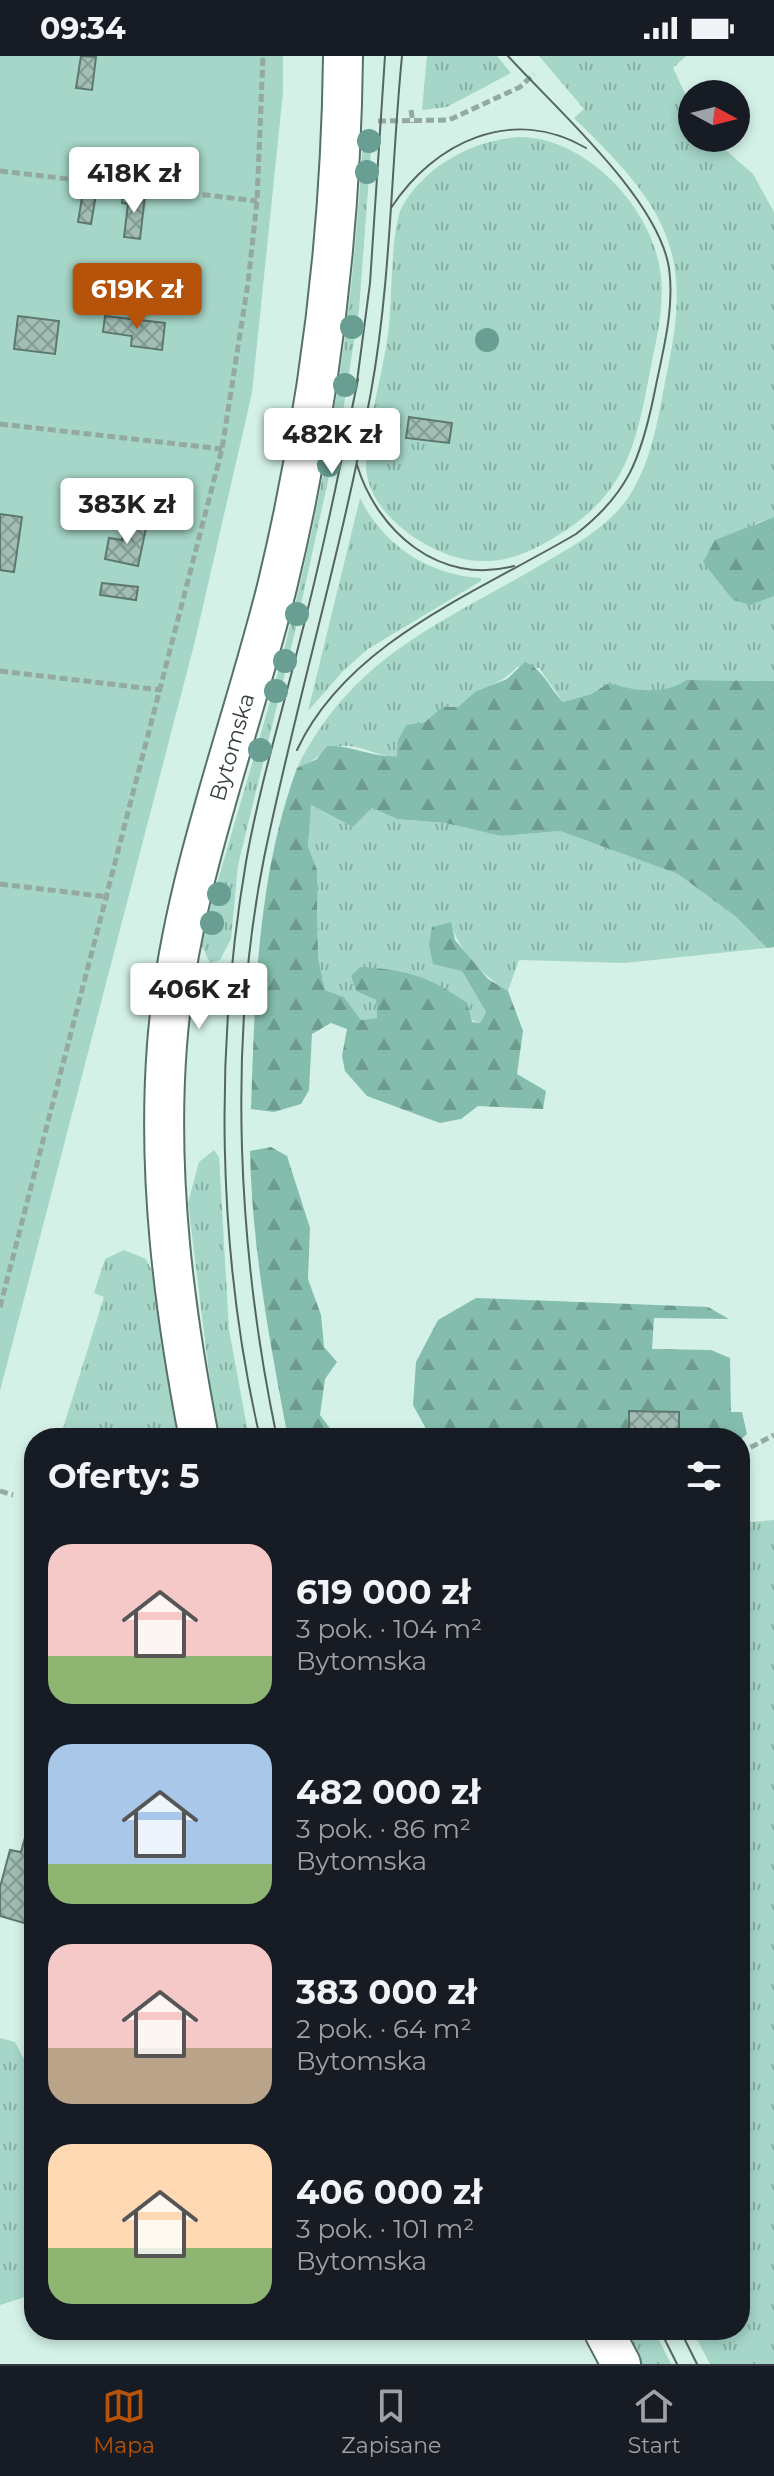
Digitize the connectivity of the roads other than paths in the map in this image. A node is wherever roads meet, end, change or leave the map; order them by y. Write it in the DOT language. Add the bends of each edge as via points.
graph roads {
  1 [pos="343,56"];
  2 [pos="197,1428"];
  3 [pos="608,2340"];
  4 [pos="621,2364"];
  1 -- 2 [label="street, Bytomska" via="332,267 299,481 277,587 195,876 168,1028 166,1182 174,1287"];
  3 -- 4 [label="street"];
}
